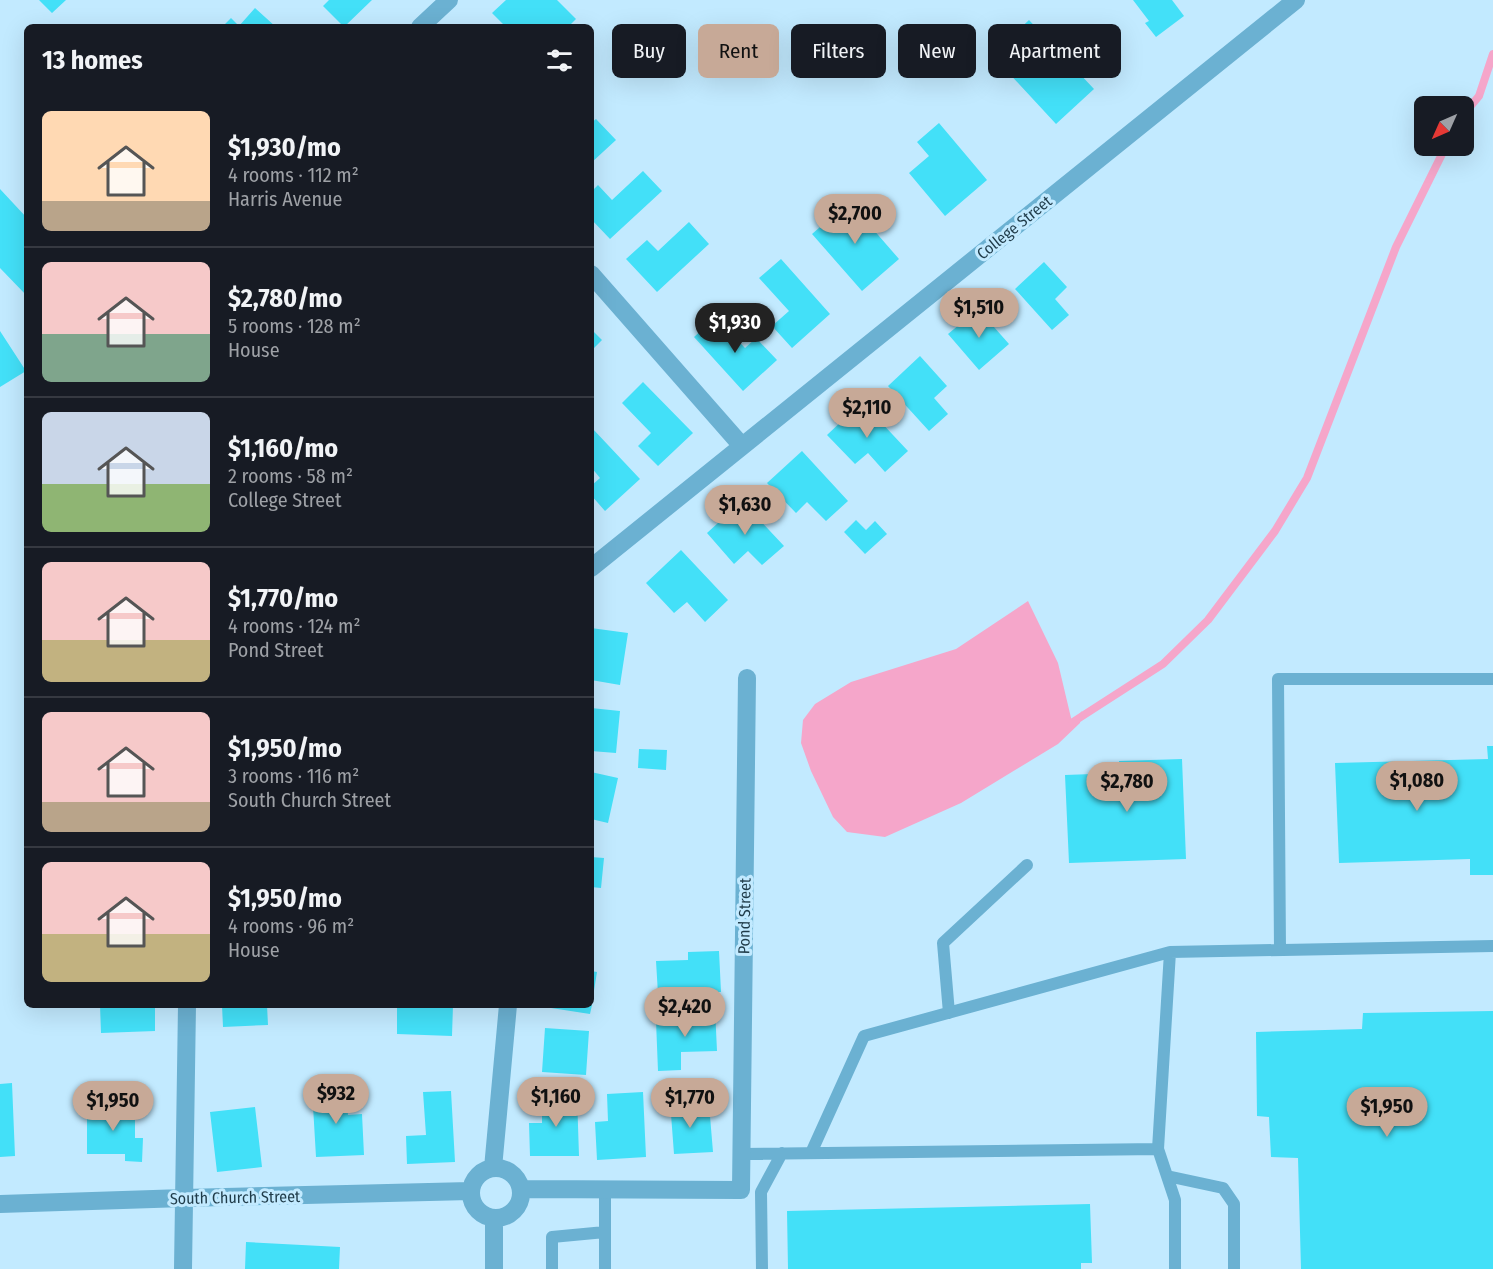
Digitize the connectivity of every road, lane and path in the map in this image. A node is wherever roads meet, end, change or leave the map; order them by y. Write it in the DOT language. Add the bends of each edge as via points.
graph roads {
  1 [pos="449,0"];
  2 [pos="1296,0"];
  3 [pos="423,24"];
  4 [pos="594,277"];
  5 [pos="742,446"];
  6 [pos="594,566"];
  7 [pos="747,678"];
  8 [pos="1493,679"];
  9 [pos="1026,865"];
  10 [pos="1493,946"];
  11 [pos="1280,950"];
  12 [pos="1170,952"];
  13 [pos="187,1008"];
  14 [pos="508,1008"];
  15 [pos="949,1012"];
  16 [pos="1158,1149"];
  17 [pos="782,1153"];
  18 [pos="811,1153"];
  19 [pos="742,1154"];
  20 [pos="492,1168"];
  21 [pos="1167,1176"];
  22 [pos="520,1189"];
  23 [pos="605,1189"];
  24 [pos="741,1190"];
  25 [pos="470,1191"];
  26 [pos="761,1192"];
  27 [pos="184,1198"];
  28 [pos="0,1204"];
  29 [pos="494,1218"];
  30 [pos="605,1232"];
  31 [pos="183,1269"];
  32 [pos="494,1269"];
  33 [pos="552,1269"];
  34 [pos="605,1269"];
  35 [pos="762,1269"];
  36 [pos="1175,1269"];
  37 [pos="1234,1269"];
  1 -- 3 [label="street"];
  2 -- 5 [label="street, College Street"];
  4 -- 5 [label="street"];
  5 -- 6 [label="street, College Street"];
  7 -- 19 [label="street, Pond Street"];
  8 -- 11 [label="lane" via="1278,679"];
  9 -- 15 [label="lane" via="943,943"];
  10 -- 11 [label="lane"];
  11 -- 12 [label="lane"];
  12 -- 15 [label="lane"];
  12 -- 16 [label="lane"];
  13 -- 27 [label="street"];
  14 -- 20 [label="street"];
  15 -- 18 [label="lane" via="864,1036"];
  16 -- 18 [label="lane"];
  16 -- 21 [label="lane"];
  17 -- 18 [label="lane"];
  17 -- 19 [label="lane"];
  17 -- 26 [label="lane"];
  19 -- 24 [label="street, Pond Street"];
  20 -- 22 [label="street" via="507,1170 515,1176"];
  20 -- 25 [label="street" via="479,1173"];
  21 -- 36 [label="lane" via="1175,1200"];
  21 -- 37 [label="lane" via="1223,1188 1234,1204"];
  22 -- 23 [label="street"];
  22 -- 29 [label="street" via="519,1204 513,1212"];
  23 -- 24 [label="street"];
  23 -- 30 [label="lane"];
  24 -- 26 [label="lane"];
  25 -- 27 [label="street, South Church Street"];
  25 -- 29 [label="street" via="477,1209"];
  26 -- 35 [label="lane"];
  27 -- 28 [label="street, South Church Street"];
  27 -- 31 [label="street"];
  29 -- 32 [label="street"];
  30 -- 33 [label="lane" via="552,1237"];
  30 -- 34 [label="lane"];
}
